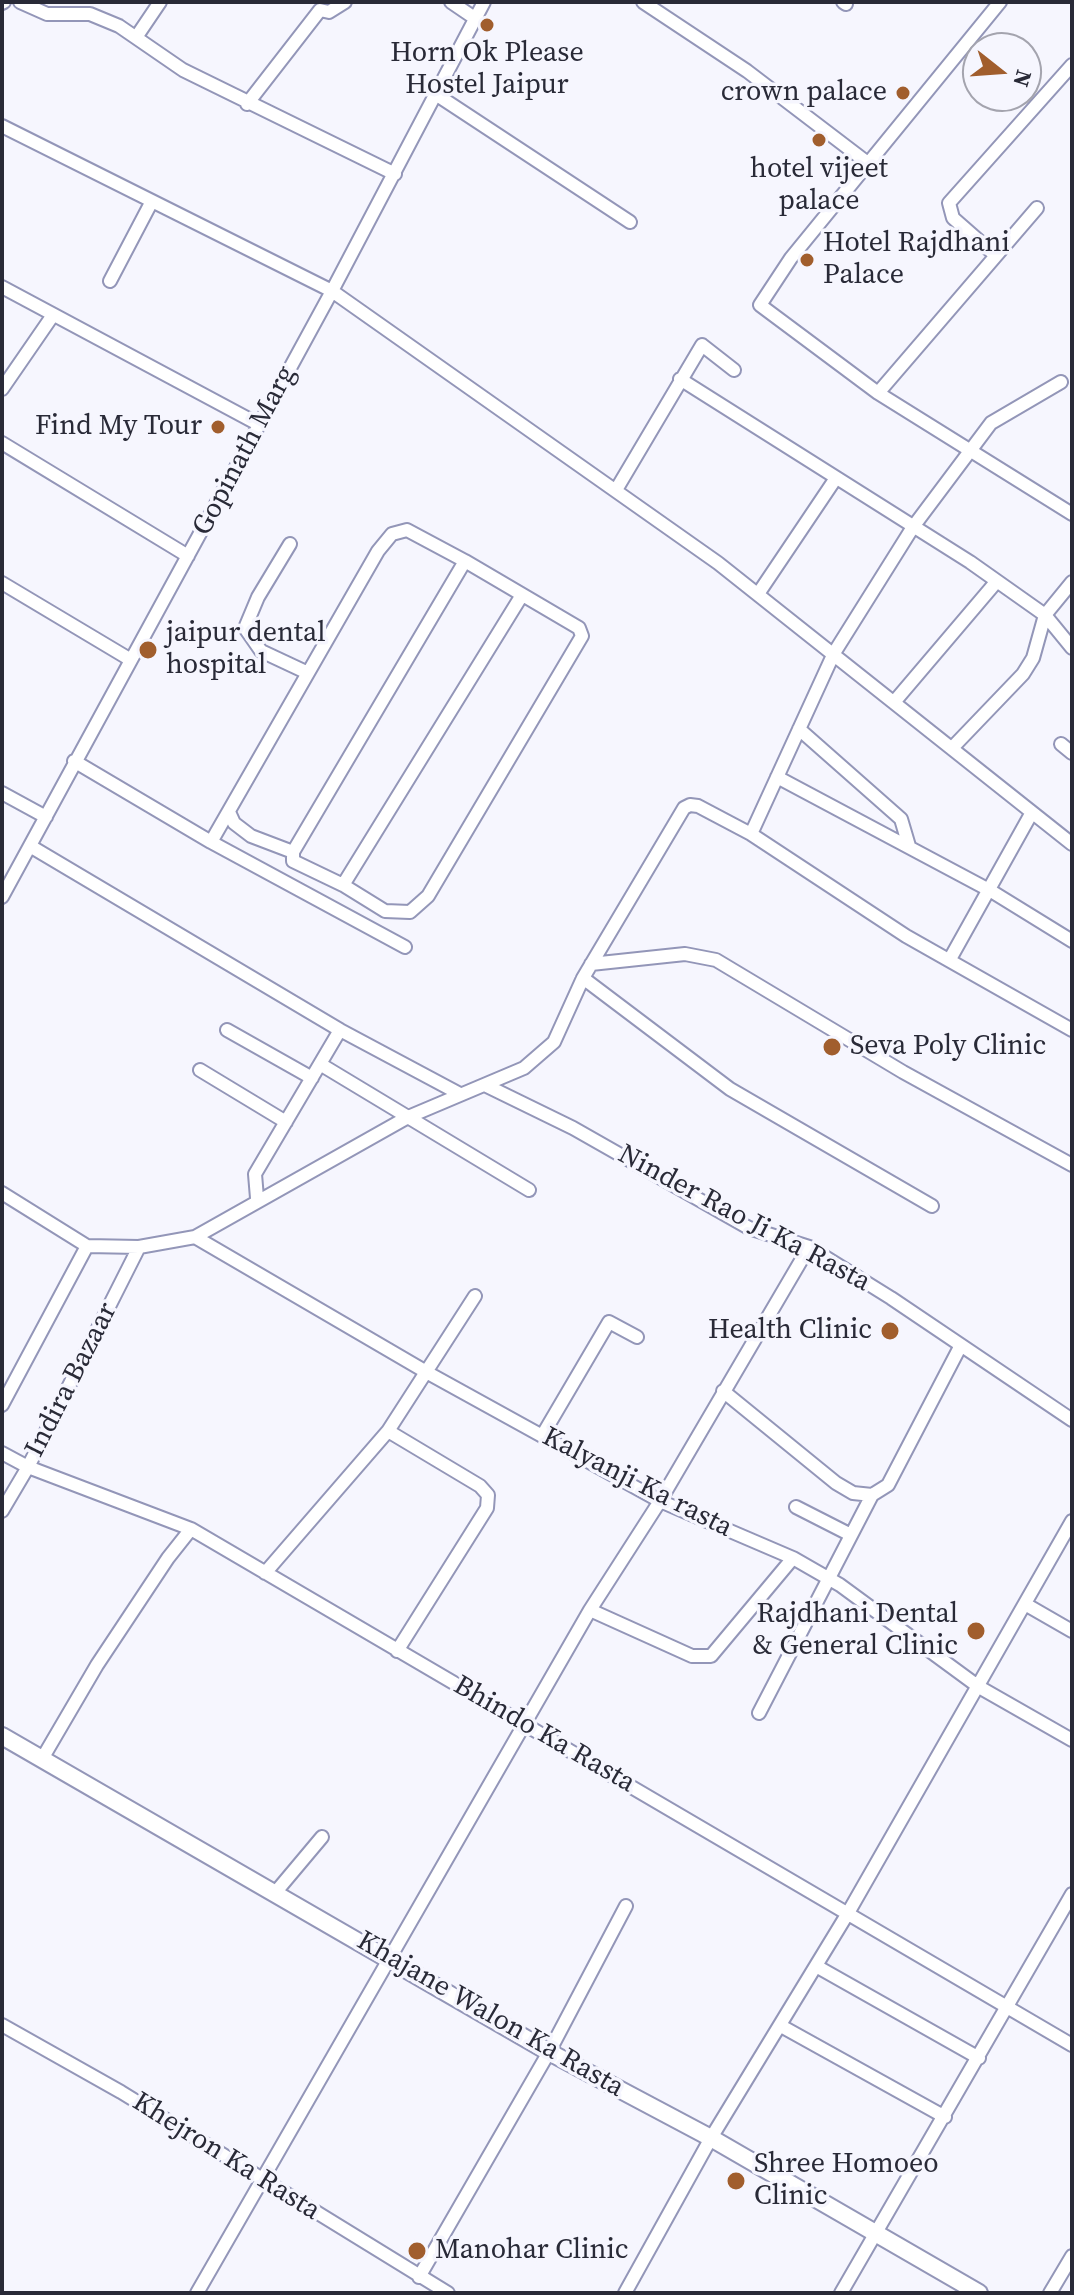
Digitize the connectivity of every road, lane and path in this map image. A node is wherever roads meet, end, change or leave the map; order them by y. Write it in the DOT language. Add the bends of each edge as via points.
graph roads {
  1 [pos="20,2"];
  2 [pos="160,2"];
  3 [pos="345,2"];
  4 [pos="451,2"];
  5 [pos="484,2"];
  6 [pos="643,2"];
  7 [pos="1000,2"];
  8 [pos="93,8"];
  9 [pos="476,19"];
  10 [pos="137,36"];
  11 [pos="1072,65"];
  12 [pos="437,95"];
  13 [pos="247,104"];
  14 [pos="2,126"];
  15 [pos="869,164"];
  16 [pos="395,174"];
  17 [pos="152,201"];
  18 [pos="1037,208"];
  19 [pos="630,222"];
  20 [pos="994,254"];
  21 [pos="110,281"];
  22 [pos="2,287"];
  23 [pos="332,291"];
  24 [pos="53,315"];
  25 [pos="734,370"];
  26 [pos="680,379"];
  27 [pos="1061,382"];
  28 [pos="2,389"];
  29 [pos="878,393"];
  30 [pos="258,424"];
  31 [pos="2,443"];
  32 [pos="970,450"];
  33 [pos="836,478"];
  34 [pos="616,490"];
  35 [pos="1072,514"];
  36 [pos="913,527"];
  37 [pos="290,544"];
  38 [pos="188,556"];
  39 [pos="465,561"];
  40 [pos="997,581"];
  41 [pos="1072,582"];
  42 [pos="2,583"];
  43 [pos="758,594"];
  44 [pos="522,595"];
  45 [pos="1045,615"];
  46 [pos="1072,648"];
  47 [pos="834,653"];
  48 [pos="131,660"];
  49 [pos="308,673"];
  50 [pos="895,701"];
  51 [pos="799,729"];
  52 [pos="1061,744"];
  53 [pos="953,747"];
  54 [pos="1072,753"];
  55 [pos="74,761"];
  56 [pos="777,777"];
  57 [pos="2,793"];
  58 [pos="229,812"];
  59 [pos="1031,814"];
  60 [pos="46,817"];
  61 [pos="751,834"];
  62 [pos="211,842"];
  63 [pos="1072,844"];
  64 [pos="30,846"];
  65 [pos="909,846"];
  66 [pos="293,852"];
  67 [pos="343,885"];
  68 [pos="991,891"];
  69 [pos="2,897"];
  70 [pos="1072,941"];
  71 [pos="405,947"];
  72 [pos="950,959"];
  73 [pos="591,964"];
  74 [pos="583,978"];
  75 [pos="227,1030"];
  76 [pos="340,1030"];
  77 [pos="1072,1030"];
  78 [pos="320,1064"];
  79 [pos="200,1070"];
  80 [pos="312,1078"];
  81 [pos="487,1086"];
  82 [pos="458,1093"];
  83 [pos="408,1117"];
  84 [pos="286,1122"];
  85 [pos="1072,1165"];
  86 [pos="529,1190"];
  87 [pos="2,1193"];
  88 [pos="257,1198"];
  89 [pos="932,1206"];
  90 [pos="195,1237"];
  91 [pos="87,1246"];
  92 [pos="139,1247"];
  93 [pos="809,1247"];
  94 [pos="475,1296"];
  95 [pos="637,1337"];
  96 [pos="960,1347"];
  97 [pos="428,1373"];
  98 [pos="723,1391"];
  99 [pos="2,1405"];
  100 [pos="1072,1420"];
  101 [pos="388,1431"];
  102 [pos="542,1436"];
  103 [pos="2,1453"];
  104 [pos="28,1467"];
  105 [pos="872,1495"];
  106 [pos="660,1501"];
  107 [pos="796,1507"];
  108 [pos="2,1511"];
  109 [pos="191,1529"];
  110 [pos="1070,1530"];
  111 [pos="851,1535"];
  112 [pos="793,1558"];
  113 [pos="265,1573"];
  114 [pos="828,1579"];
  115 [pos="1025,1604"];
  116 [pos="590,1610"];
  117 [pos="1072,1631"];
  118 [pos="397,1651"];
  119 [pos="979,1687"];
  120 [pos="759,1713"];
  121 [pos="527,1725"];
  122 [pos="2,1736"];
  123 [pos="1072,1740"];
  124 [pos="42,1759"];
  125 [pos="322,1837"];
  126 [pos="275,1893"];
  127 [pos="1072,1894"];
  128 [pos="626,1906"];
  129 [pos="848,1913"];
  130 [pos="389,1958"];
  131 [pos="816,1966"];
  132 [pos="1009,2007"];
  133 [pos="2,2025"];
  134 [pos="781,2026"];
  135 [pos="1072,2045"];
  136 [pos="549,2052"];
  137 [pos="979,2058"];
  138 [pos="945,2117"];
  139 [pos="711,2138"];
  140 [pos="262,2179"];
  141 [pos="877,2233"];
  142 [pos="1072,2256"];
  143 [pos="419,2277"];
  144 [pos="197,2293"];
  145 [pos="448,2293"];
  146 [pos="625,2293"];
  147 [pos="841,2293"];
  148 [pos="979,2293"];
  149 [pos="1050,2293"];
  1 -- 8 [label="street" via="47,14"];
  2 -- 10 [label="street"];
  3 -- 13 [label="street" via="329,12 320,10"];
  4 -- 9 [label="street"];
  5 -- 9 [label="street, Gopinath Marg"];
  6 -- 15 [label="street" via="747,71"];
  7 -- 15 [label="street"];
  8 -- 10 [label="street"];
  9 -- 12 [label="street, Gopinath Marg"];
  10 -- 13 [label="street" via="183,70"];
  11 -- 20 [label="street" via="949,203 953,218"];
  12 -- 16 [label="street, Gopinath Marg"];
  12 -- 19 [label="street"];
  13 -- 16 [label="street"];
  14 -- 17 [label="street"];
  15 -- 29 [label="street" via="791,258 760,305"];
  16 -- 23 [label="street, Gopinath Marg"];
  17 -- 21 [label="street"];
  17 -- 23 [label="street"];
  18 -- 20 [label="street"];
  20 -- 29 [label="street"];
  22 -- 24 [label="street"];
  23 -- 30 [label="street, Gopinath Marg"];
  23 -- 34 [label="street"];
  24 -- 28 [label="street"];
  24 -- 30 [label="street"];
  25 -- 26 [label="street" via="702,345"];
  26 -- 33 [label="street"];
  26 -- 34 [label="street"];
  27 -- 32 [label="street" via="991,423"];
  29 -- 32 [label="street"];
  30 -- 38 [label="street, Gopinath Marg"];
  31 -- 38 [label="street"];
  32 -- 35 [label="street"];
  32 -- 36 [label="street"];
  33 -- 36 [label="street"];
  33 -- 43 [label="street"];
  34 -- 43 [label="street"];
  36 -- 40 [label="street"];
  36 -- 47 [label="street"];
  37 -- 49 [label="street" via="245,628 261,651"];
  38 -- 48 [label="street, Gopinath Marg"];
  39 -- 44 [label="street"];
  39 -- 49 [label="street" via="407,530 392,534"];
  39 -- 66 [label="street"];
  40 -- 45 [label="street"];
  40 -- 50 [label="street"];
  41 -- 45 [label="street"];
  42 -- 48 [label="street"];
  43 -- 47 [label="street"];
  44 -- 67 [label="street"];
  44 -- 67 [label="street" via="579,628 582,636 428,896 410,912 385,911"];
  45 -- 46 [label="street"];
  45 -- 53 [label="street" via="1023,674"];
  47 -- 50 [label="street"];
  47 -- 51 [label="street"];
  48 -- 55 [label="street, Gopinath Marg"];
  49 -- 58 [label="street"];
  50 -- 53 [label="street"];
  51 -- 56 [label="street"];
  51 -- 65 [label="street" via="901,819"];
  52 -- 54 [label="street"];
  53 -- 59 [label="street"];
  55 -- 60 [label="street, Gopinath Marg"];
  55 -- 62 [label="street"];
  56 -- 61 [label="street"];
  56 -- 65 [label="street"];
  57 -- 60 [label="street"];
  58 -- 62 [label="street"];
  58 -- 66 [label="street" via="251,836"];
  59 -- 63 [label="street"];
  59 -- 68 [label="street"];
  60 -- 64 [label="street, Gopinath Marg"];
  61 -- 72 [label="street"];
  61 -- 73 [label="street" via="698,806 684,808"];
  62 -- 71 [label="street"];
  64 -- 69 [label="street, Gopinath Marg"];
  64 -- 76 [label="street"];
  65 -- 68 [label="street"];
  66 -- 67 [label="street" via="293,861"];
  68 -- 70 [label="street"];
  68 -- 72 [label="street"];
  72 -- 77 [label="street"];
  73 -- 74 [label="street"];
  73 -- 85 [label="street" via="685,954 716,960"];
  74 -- 81 [label="street" via="554,1042 524,1068"];
  74 -- 89 [label="street" via="730,1089"];
  75 -- 80 [label="street"];
  76 -- 78 [label="street"];
  76 -- 82 [label="street"];
  78 -- 80 [label="street"];
  78 -- 83 [label="street"];
  79 -- 84 [label="street"];
  80 -- 84 [label="street"];
  81 -- 82 [label="street"];
  81 -- 93 [label="street, Ninder Rao Ji Ka Rasta" via="573,1128 749,1228"];
  82 -- 83 [label="street"];
  83 -- 86 [label="street"];
  83 -- 88 [label="street"];
  84 -- 88 [label="street" via="255,1174"];
  87 -- 91 [label="street"];
  88 -- 90 [label="street"];
  90 -- 92 [label="street"];
  90 -- 97 [label="street, Kalyanji Ka rasta"];
  91 -- 92 [label="street"];
  91 -- 99 [label="street"];
  92 -- 104 [label="street, Indira Bazaar"];
  93 -- 96 [label="street, Ninder Rao Ji Ka Rasta"];
  93 -- 98 [label="street"];
  94 -- 97 [label="street"];
  95 -- 102 [label="street" via="609,1322"];
  96 -- 100 [label="street, Ninder Rao Ji Ka Rasta"];
  96 -- 105 [label="street" via="888,1485"];
  97 -- 101 [label="street"];
  97 -- 102 [label="street, Kalyanji Ka rasta"];
  98 -- 105 [label="street" via="836,1483 853,1493"];
  98 -- 106 [label="street"];
  101 -- 113 [label="street"];
  101 -- 118 [label="street" via="488,1495 487,1508"];
  102 -- 106 [label="street, Kalyanji Ka rasta"];
  103 -- 104 [label="street, Bhindo Ka Rasta"];
  104 -- 108 [label="street, Indira Bazaar"];
  104 -- 109 [label="street, Bhindo Ka Rasta"];
  105 -- 111 [label="street"];
  106 -- 112 [label="street, Kalyanji Ka rasta"];
  106 -- 116 [label="street"];
  107 -- 111 [label="street"];
  109 -- 113 [label="street, Bhindo Ka Rasta"];
  109 -- 124 [label="street" via="97,1665"];
  110 -- 115 [label="street"];
  111 -- 114 [label="street"];
  112 -- 114 [label="street, Kalyanji Ka rasta"];
  112 -- 116 [label="street" via="711,1656 692,1656"];
  113 -- 118 [label="street, Bhindo Ka Rasta"];
  114 -- 119 [label="street, Kalyanji Ka rasta"];
  114 -- 120 [label="street"];
  115 -- 117 [label="street"];
  115 -- 119 [label="street"];
  116 -- 121 [label="street"];
  118 -- 121 [label="street, Bhindo Ka Rasta"];
  119 -- 123 [label="street, Kalyanji Ka rasta"];
  119 -- 129 [label="street"];
  121 -- 129 [label="street, Bhindo Ka Rasta"];
  121 -- 130 [label="street"];
  122 -- 124 [label="street, Khajane Walon Ka Rasta"];
  124 -- 126 [label="street, Khajane Walon Ka Rasta"];
  125 -- 126 [label="street"];
  126 -- 130 [label="street, Khajane Walon Ka Rasta"];
  127 -- 132 [label="street"];
  128 -- 136 [label="street"];
  129 -- 131 [label="street"];
  129 -- 132 [label="street, Bhindo Ka Rasta"];
  130 -- 136 [label="street, Khajane Walon Ka Rasta"];
  130 -- 140 [label="street"];
  131 -- 134 [label="street"];
  131 -- 137 [label="street"];
  132 -- 135 [label="street, Bhindo Ka Rasta"];
  132 -- 137 [label="street"];
  133 -- 140 [label="street, Khejron Ka Rasta"];
  134 -- 138 [label="street"];
  134 -- 139 [label="street"];
  136 -- 139 [label="street, Khajane Walon Ka Rasta"];
  136 -- 143 [label="street"];
  137 -- 138 [label="street"];
  138 -- 141 [label="street"];
  139 -- 141 [label="street, Khajane Walon Ka Rasta"];
  139 -- 146 [label="street"];
  140 -- 143 [label="street, Khejron Ka Rasta"];
  140 -- 144 [label="street"];
  141 -- 147 [label="street"];
  141 -- 148 [label="street, Khajane Walon Ka Rasta"];
  142 -- 149 [label="street"];
  143 -- 145 [label="street, Khejron Ka Rasta"];
}
